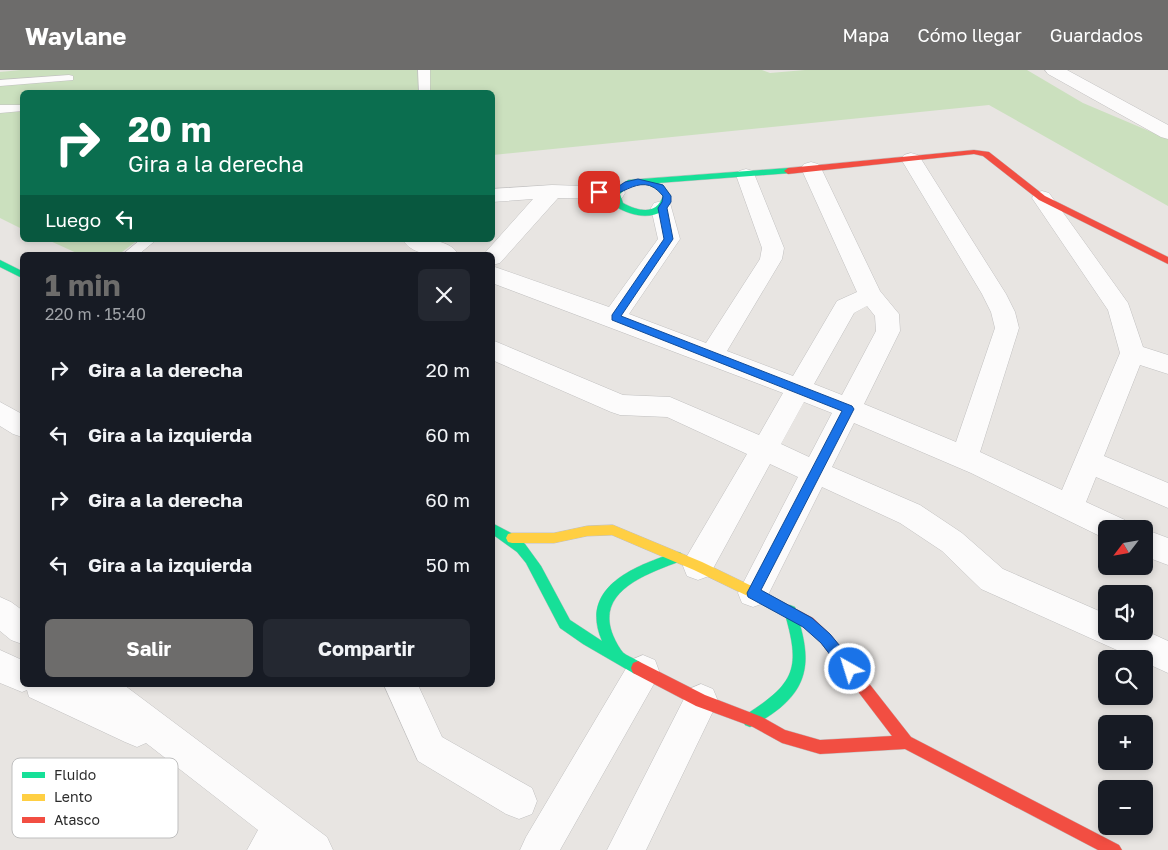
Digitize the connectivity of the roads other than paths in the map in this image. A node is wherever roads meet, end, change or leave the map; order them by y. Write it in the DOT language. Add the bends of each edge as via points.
graph roads {
  1 [pos="424,70"];
  2 [pos="1054,70"];
  3 [pos="72,74"];
  4 [pos="0,83"];
  5 [pos="63,90"];
  6 [pos="425,90"];
  7 [pos="20,108"];
  8 [pos="0,110"];
  9 [pos="1168,133"];
  10 [pos="911,159"];
  11 [pos="811,168"];
  12 [pos="746,175"];
  13 [pos="648,182"];
  14 [pos="552,191"];
  15 [pos="615,193"];
  16 [pos="495,196"];
  17 [pos="1042,198"];
  18 [pos="662,208"];
  19 [pos="146,242"];
  20 [pos="419,242"];
  21 [pos="132,252"];
  22 [pos="441,252"];
  23 [pos="495,255"];
  24 [pos="1168,261"];
  25 [pos="0,262"];
  26 [pos="20,274"];
  27 [pos="495,275"];
  28 [pos="870,295"];
  29 [pos="615,317"];
  30 [pos="495,350"];
  31 [pos="1132,353"];
  32 [pos="712,354"];
  33 [pos="1168,365"];
  34 [pos="798,389"];
  35 [pos="849,409"];
  36 [pos="0,412"];
  37 [pos="20,426"];
  38 [pos="763,448"];
  39 [pos="964,458"];
  40 [pos="1088,461"];
  41 [pos="814,472"];
  42 [pos="1168,496"];
  43 [pos="1069,508"];
  44 [pos="1098,521"];
  45 [pos="495,530"];
  46 [pos="512,538"];
  47 [pos="1153,546"];
  48 [pos="1168,552"];
  49 [pos="687,561"];
  50 [pos="753,593"];
  51 [pos="790,611"];
  52 [pos="0,612"];
  53 [pos="1098,625"];
  54 [pos="20,627"];
  55 [pos="1131,640"];
  56 [pos="1168,657"];
  57 [pos="630,663"];
  58 [pos="0,666"];
  59 [pos="20,675"];
  60 [pos="45,687"];
  61 [pos="100,687"];
  62 [pos="402,687"];
  63 [pos="701,702"];
  64 [pos="750,720"];
  65 [pos="906,742"];
  66 [pos="188,753"];
  67 [pos="519,801"];
  68 [pos="274,838"];
  69 [pos="314,850"];
  70 [pos="539,850"];
  71 [pos="626,850"];
  72 [pos="1114,850"];
  1 -- 6 [label="lane"];
  2 -- 9 [label="street"];
  3 -- 4 [label="lane"];
  3 -- 5 [label="lane"];
  7 -- 8 [label="lane"];
  10 -- 11 [label="street"];
  10 -- 17 [label="street" via="974,152 986,154"];
  10 -- 39 [label="street" via="994,294 1006,328"];
  11 -- 12 [label="street"];
  11 -- 28 [label="street"];
  12 -- 13 [label="street"];
  12 -- 32 [label="street" via="773,248 771,259"];
  13 -- 15 [label="street" via="628,184"];
  13 -- 18 [label="street" via="660,187 667,196"];
  14 -- 15 [label="street"];
  14 -- 16 [label="street"];
  14 -- 23 [label="street"];
  15 -- 18 [label="street" via="619,205 635,213 645,214"];
  17 -- 24 [label="street"];
  17 -- 31 [label="street" via="1120,309"];
  18 -- 29 [label="street" via="668,239"];
  19 -- 21 [label="lane"];
  20 -- 22 [label="street"];
  25 -- 26 [label="street"];
  27 -- 29 [label="street"];
  28 -- 34 [label="street" via="845,307"];
  28 -- 35 [label="street" via="887,314 888,331"];
  29 -- 32 [label="street"];
  30 -- 38 [label="street" via="620,405 670,407"];
  31 -- 33 [label="street"];
  31 -- 40 [label="street"];
  32 -- 34 [label="street"];
  34 -- 35 [label="street"];
  34 -- 38 [label="street"];
  35 -- 39 [label="street"];
  35 -- 41 [label="street"];
  36 -- 37 [label="street"];
  38 -- 41 [label="street"];
  38 -- 49 [label="street"];
  39 -- 43 [label="street"];
  40 -- 42 [label="street"];
  40 -- 43 [label="street"];
  41 -- 50 [label="street"];
  41 -- 53 [label="street" via="930,525 992,579"];
  43 -- 44 [label="street"];
  45 -- 46 [label="street"];
  46 -- 49 [label="street" via="554,538 587,531 613,530"];
  46 -- 57 [label="street" via="534,563 566,626"];
  47 -- 48 [label="street"];
  49 -- 50 [label="street"];
  49 -- 57 [label="street" via="630,575 611,591 603,614 604,628"];
  50 -- 51 [label="street"];
  51 -- 64 [label="street" via="800,647 796,680 774,707"];
  51 -- 65 [label="street" via="826,639"];
  52 -- 54 [label="street"];
  55 -- 56 [label="street"];
  57 -- 63 [label="street"];
  57 -- 70 [label="street"];
  58 -- 59 [label="street"];
  60 -- 66 [label="street"];
  61 -- 66 [label="street"];
  62 -- 67 [label="street" via="430,749"];
  63 -- 64 [label="street"];
  63 -- 71 [label="street"];
  64 -- 65 [label="street" via="782,736 820,747"];
  65 -- 72 [label="street"];
  66 -- 68 [label="street"];
  68 -- 69 [label="street"];
}
